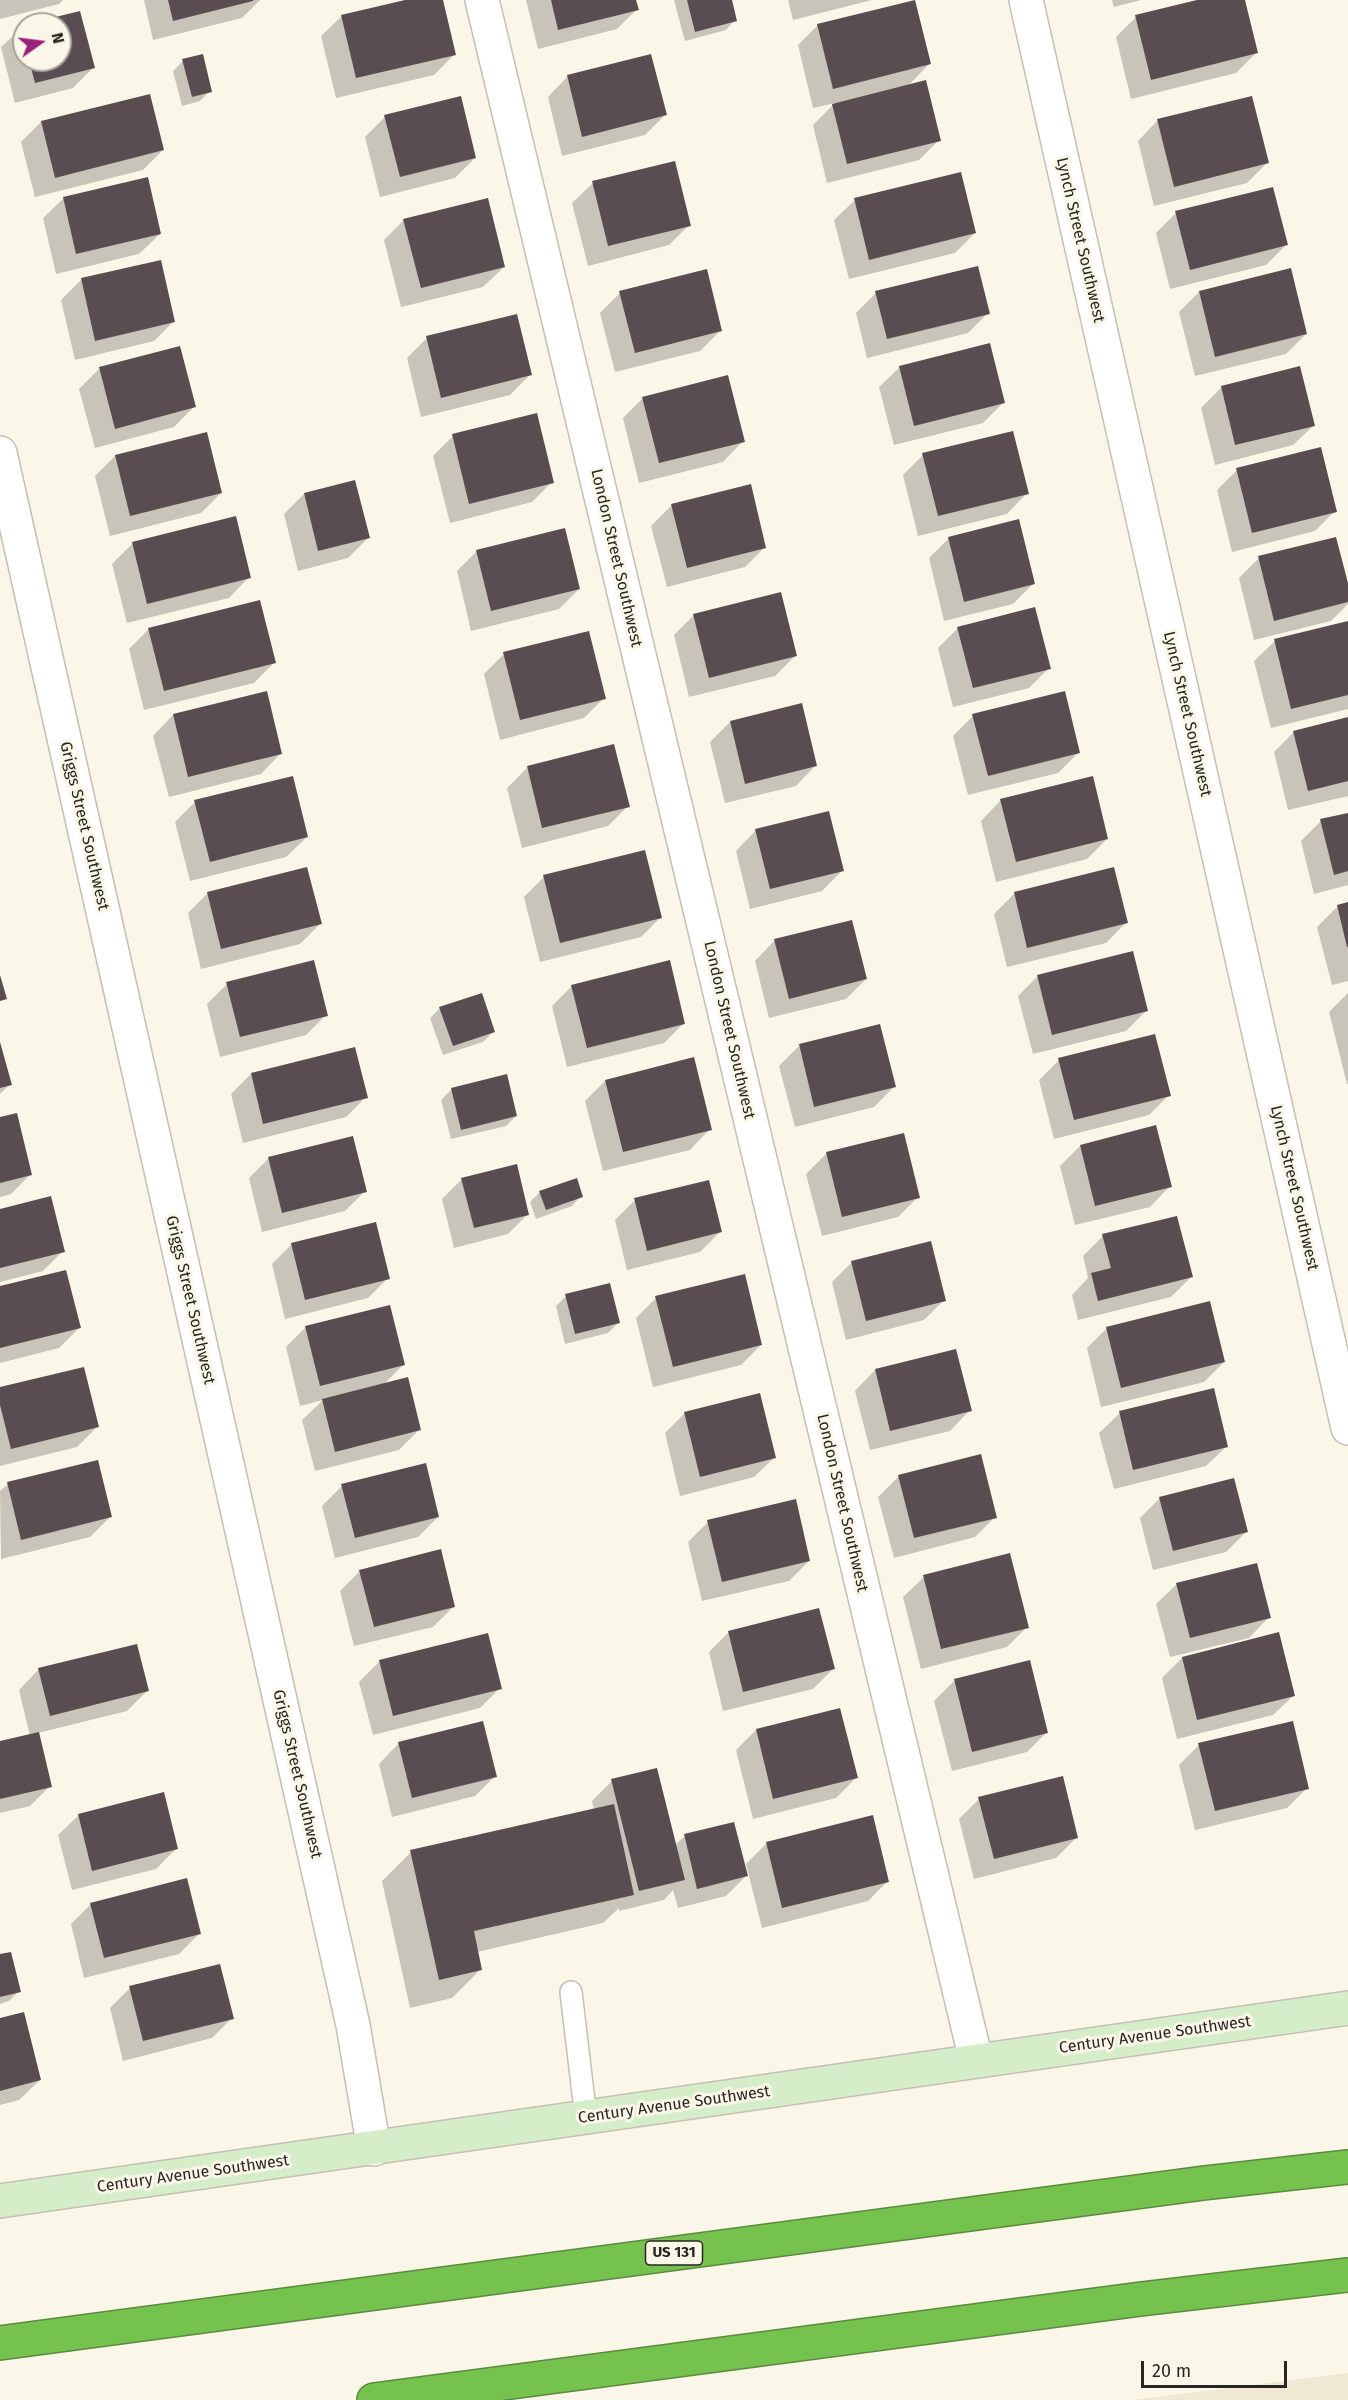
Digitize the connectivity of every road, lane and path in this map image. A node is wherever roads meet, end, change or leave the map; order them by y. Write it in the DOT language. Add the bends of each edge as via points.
graph roads {
  1 [pos="482,0"];
  2 [pos="1026,0"];
  3 [pos="0,453"];
  4 [pos="1348,1428"];
  5 [pos="571,1992"];
  6 [pos="1348,2008"];
  7 [pos="976,2060"];
  8 [pos="586,2118"];
  9 [pos="374,2149"];
  10 [pos="1348,2167"];
  11 [pos="0,2201"];
  12 [pos="1348,2275"];
  13 [pos="0,2343"];
  14 [pos="374,2400"];
  1 -- 7 [label="street, London Street Southwest"];
  2 -- 4 [label="street, Lynch Street Southwest"];
  3 -- 9 [label="street, Griggs Street Southwest" via="353,2025"];
  5 -- 8 [label="lane"];
  6 -- 7 [label="street, Century Avenue Southwest"];
  7 -- 8 [label="street, Century Avenue Southwest"];
  8 -- 9 [label="street, Century Avenue Southwest"];
  9 -- 11 [label="street, Century Avenue Southwest"];
  10 -- 13 [label="highway, US 131" via="1204,2182"];
  12 -- 14 [label="highway"];
}
